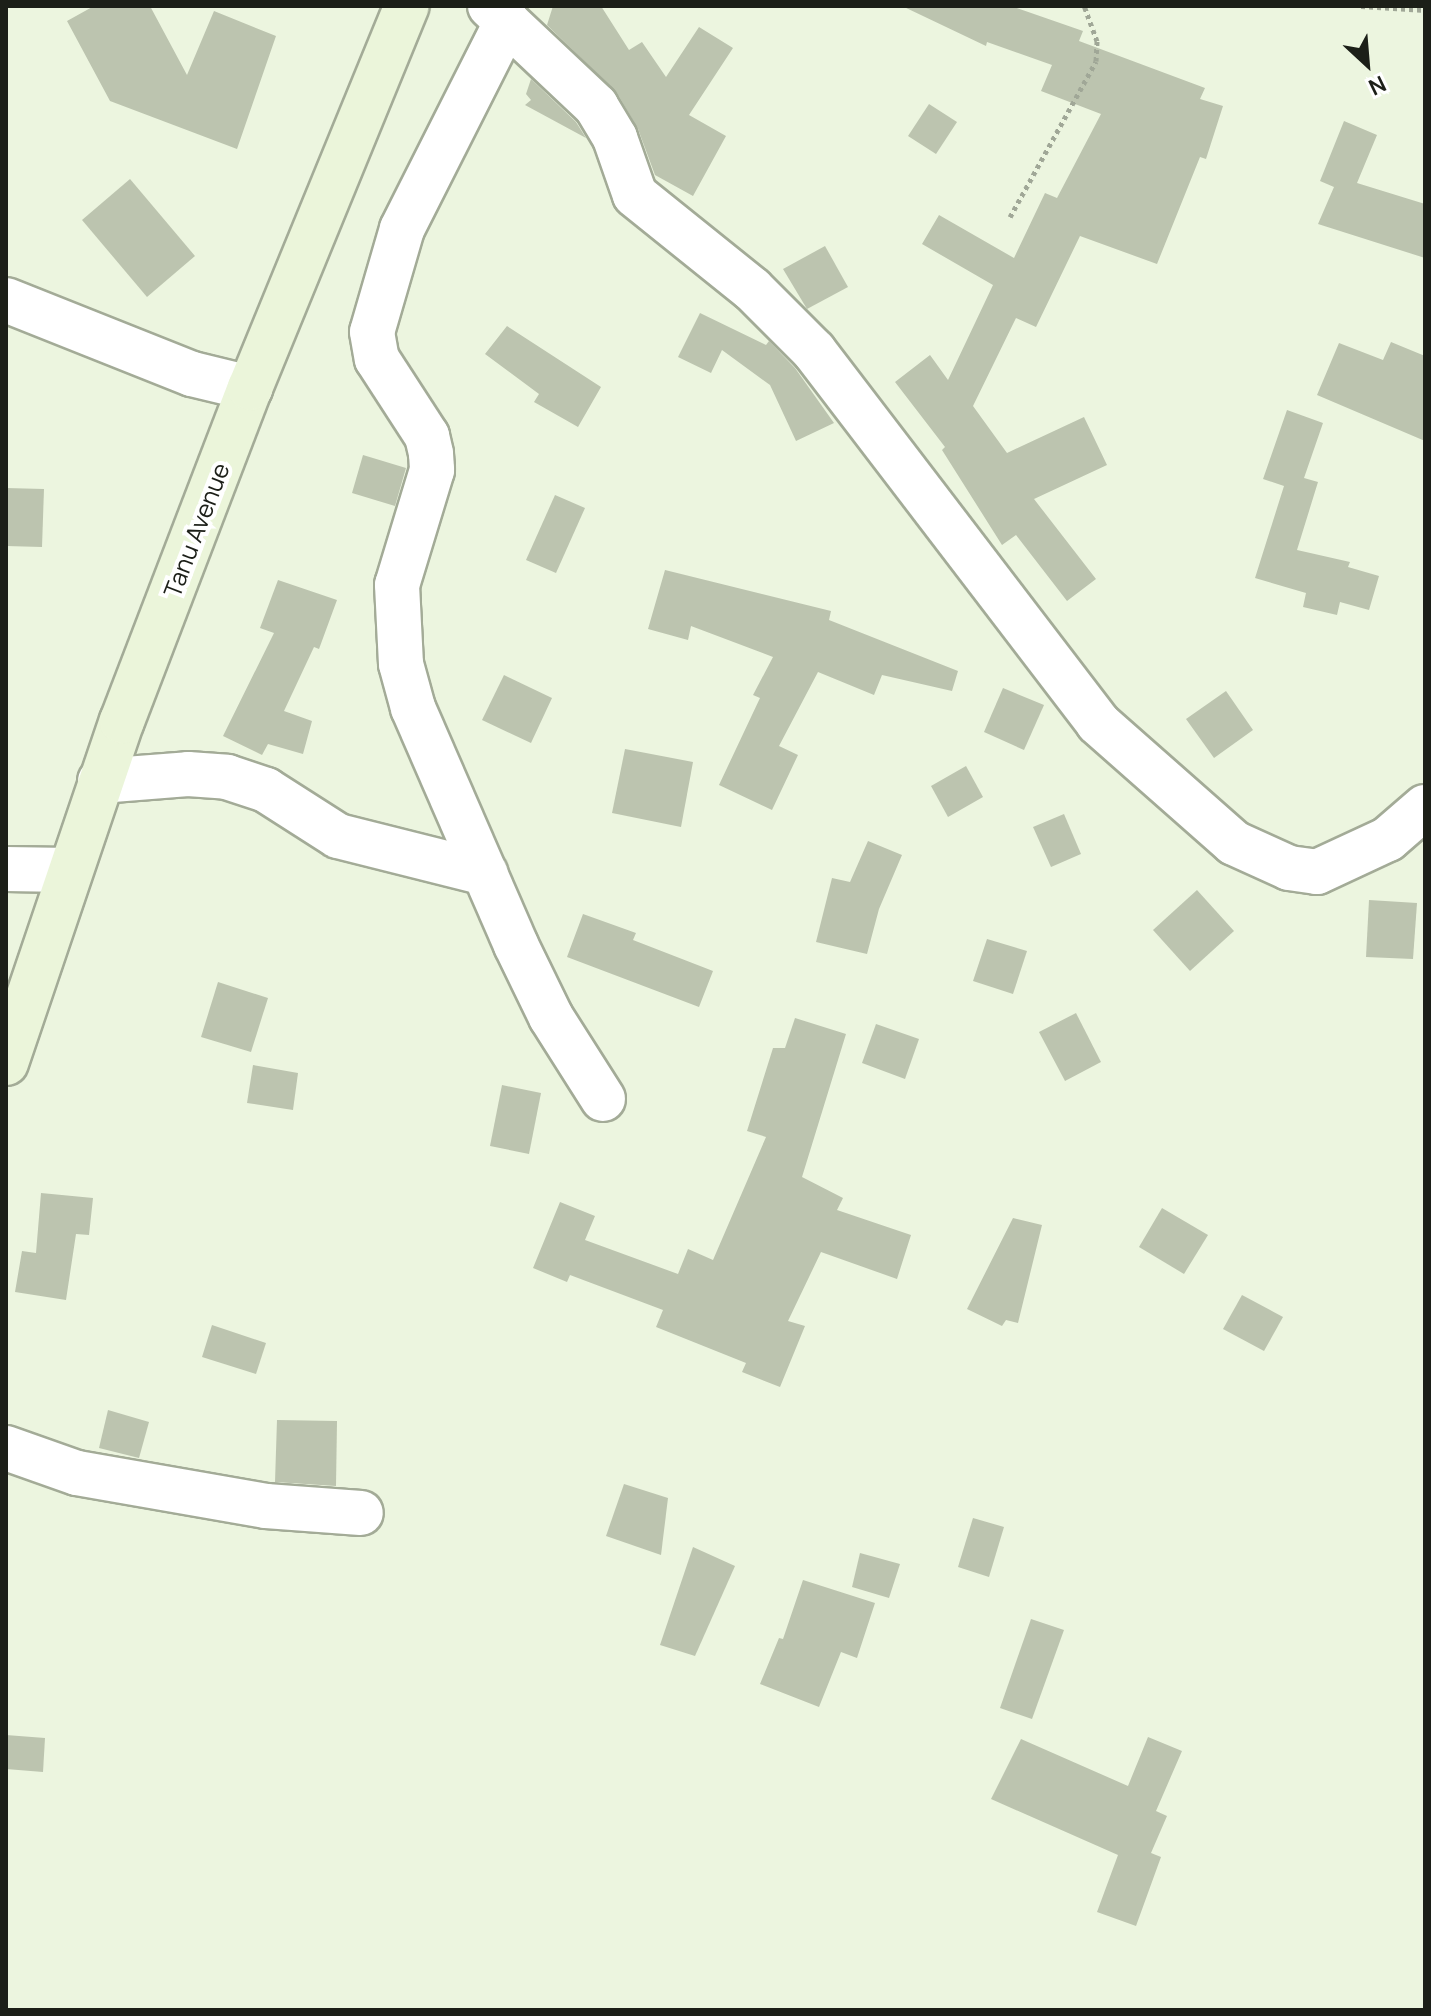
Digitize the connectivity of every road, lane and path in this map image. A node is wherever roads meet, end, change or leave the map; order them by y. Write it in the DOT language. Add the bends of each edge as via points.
graph roads {
  1 [pos="407,6"];
  2 [pos="1084,6"];
  3 [pos="1361,6"];
  4 [pos="1425,10"];
  5 [pos="498,13"];
  6 [pos="1010,217"];
  7 [pos="6,300"];
  8 [pos="250,388"];
  9 [pos="100,781"];
  10 [pos="1425,807"];
  11 [pos="6,869"];
  12 [pos="69,870"];
  13 [pos="485,873"];
  14 [pos="6,1063"];
  15 [pos="603,1099"];
  16 [pos="6,1448"];
  17 [pos="361,1513"];
  1 -- 8 [label="street, Tanu Avenue"];
  2 -- 6 [label="path" via="1097,41 1096,61"];
  3 -- 4 [label="path"];
  5 -- 10 [label="street" via="596,106 615,138 635,195 752,289 814,351 1098,723 1234,843 1289,868 1317,872 1388,839"];
  5 -- 13 [label="street" via="402,229 381,286 372,332 377,359 427,436 431,454 432,470 397,585 401,664 413,708"];
  7 -- 8 [label="street" via="192,374"];
  8 -- 9 [label="street, Tanu Avenue"];
  9 -- 12 [label="street, Tanu Avenue"];
  9 -- 13 [label="street" via="188,774 227,777 266,790 338,836"];
  11 -- 12 [label="street"];
  12 -- 14 [label="street, Tanu Avenue"];
  13 -- 15 [label="street" via="551,1017"];
  16 -- 17 [label="street" via="77,1473 266,1506"];
}
